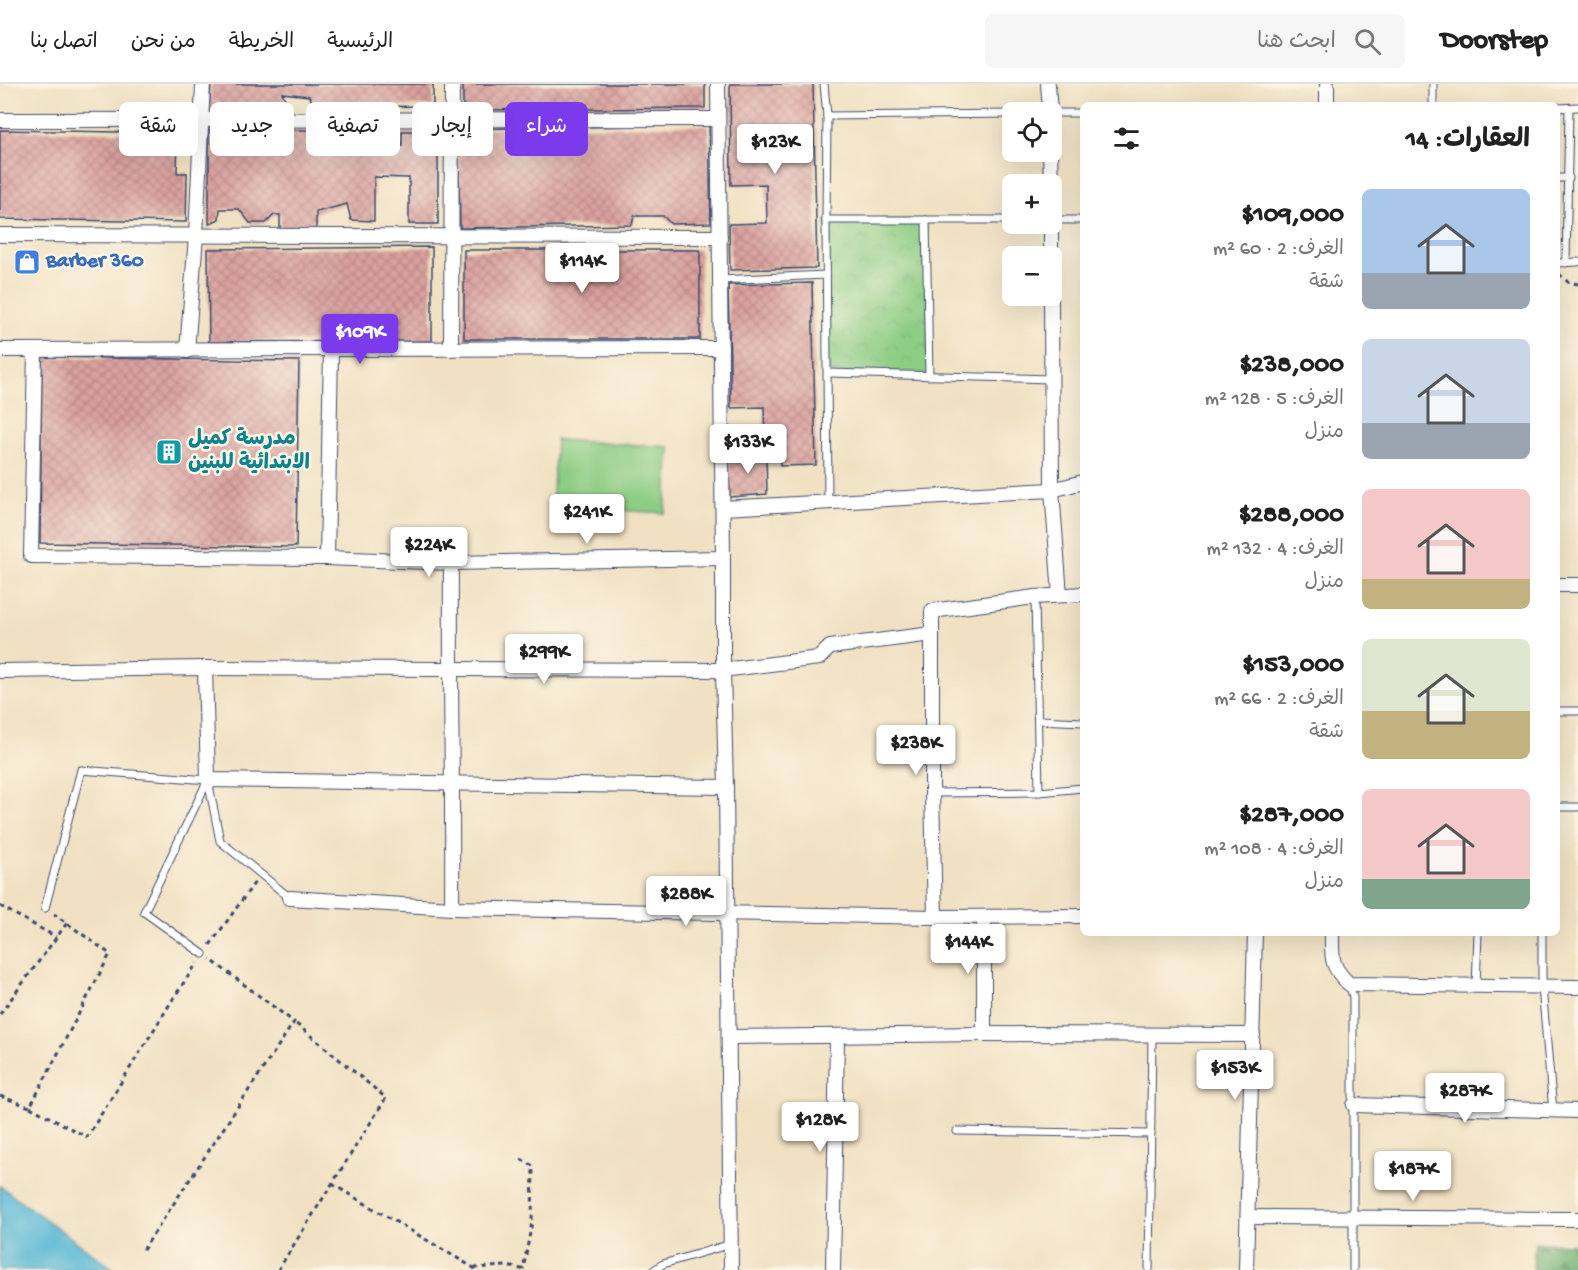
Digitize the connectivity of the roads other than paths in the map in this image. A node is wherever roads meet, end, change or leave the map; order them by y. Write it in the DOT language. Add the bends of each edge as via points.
graph roads {
  1 [pos="203,84"];
  2 [pos="452,84"];
  3 [pos="718,84"];
  4 [pos="824,84"];
  5 [pos="1048,84"];
  6 [pos="1327,84"];
  7 [pos="1433,84"];
  8 [pos="452,102"];
  9 [pos="1050,102"];
  10 [pos="1327,102"];
  11 [pos="1433,102"];
  12 [pos="1578,107"];
  13 [pos="1560,108"];
  14 [pos="1569,108"];
  15 [pos="1062,113"];
  16 [pos="1080,113"];
  17 [pos="1002,114"];
  18 [pos="827,116"];
  19 [pos="718,119"];
  20 [pos="0,120"];
  21 [pos="201,120"];
  22 [pos="412,120"];
  23 [pos="493,120"];
  24 [pos="452,156"];
  25 [pos="1560,178"];
  26 [pos="1569,178"];
  27 [pos="826,220"];
  28 [pos="926,220"];
  29 [pos="1002,220"];
  30 [pos="1080,220"];
  31 [pos="1062,221"];
  32 [pos="0,235"];
  33 [pos="196,236"];
  34 [pos="453,236"];
  35 [pos="720,237"];
  36 [pos="1578,262"];
  37 [pos="1560,263"];
  38 [pos="1566,263"];
  39 [pos="826,275"];
  40 [pos="720,280"];
  41 [pos="1051,306"];
  42 [pos="721,348"];
  43 [pos="451,349"];
  44 [pos="0,350"];
  45 [pos="35,350"];
  46 [pos="331,350"];
  47 [pos="187,351"];
  48 [pos="828,373"];
  49 [pos="929,376"];
  50 [pos="1051,379"];
  51 [pos="1080,483"];
  52 [pos="1052,490"];
  53 [pos="828,502"];
  54 [pos="723,508"];
  55 [pos="327,558"];
  56 [pos="723,558"];
  57 [pos="451,563"];
  58 [pos="1560,585"];
  59 [pos="1578,585"];
  60 [pos="1080,594"];
  61 [pos="1060,595"];
  62 [pos="1035,597"];
  63 [pos="932,634"];
  64 [pos="204,668"];
  65 [pos="450,669"];
  66 [pos="723,670"];
  67 [pos="0,671"];
  68 [pos="1560,711"];
  69 [pos="1578,711"];
  70 [pos="1038,720"];
  71 [pos="1080,722"];
  72 [pos="208,780"];
  73 [pos="453,783"];
  74 [pos="726,787"];
  75 [pos="1080,788"];
  76 [pos="1039,792"];
  77 [pos="932,794"];
  78 [pos="1560,807"];
  79 [pos="1578,807"];
  80 [pos="290,898"];
  81 [pos="45,908"];
  82 [pos="452,908"];
  83 [pos="727,912"];
  84 [pos="984,916"];
  85 [pos="1080,916"];
  86 [pos="935,917"];
  87 [pos="1255,936"];
  88 [pos="1332,936"];
  89 [pos="1478,936"];
  90 [pos="1542,936"];
  91 [pos="203,954"];
  92 [pos="1349,984"];
  93 [pos="1476,986"];
  94 [pos="1542,987"];
  95 [pos="1578,987"];
  96 [pos="984,1034"];
  97 [pos="1152,1035"];
  98 [pos="1253,1035"];
  99 [pos="729,1037"];
  100 [pos="837,1037"];
  101 [pos="1354,1105"];
  102 [pos="1553,1111"];
  103 [pos="1578,1111"];
  104 [pos="957,1131"];
  105 [pos="1151,1134"];
  106 [pos="1248,1217"];
  107 [pos="1353,1218"];
  108 [pos="1578,1219"];
  109 [pos="731,1244"];
  110 [pos="654,1270"];
  111 [pos="731,1270"];
  112 [pos="833,1270"];
  113 [pos="1149,1270"];
  114 [pos="1246,1270"];
  115 [pos="1353,1270"];
  1 -- 21 [label="street"];
  2 -- 8 [label="street"];
  3 -- 19 [label="street"];
  4 -- 18 [label="lane"];
  5 -- 9 [label="street"];
  6 -- 10 [label="street"];
  7 -- 11 [label="lane"];
  12 -- 14 [label="lane"];
  13 -- 14 [label="lane"];
  14 -- 26 [label="lane"];
  15 -- 16 [label="lane"];
  17 -- 18 [label="lane"];
  18 -- 27 [label="lane"];
  19 -- 23 [label="street"];
  19 -- 35 [label="street"];
  20 -- 21 [label="street"];
  21 -- 22 [label="street"];
  21 -- 33 [label="street"];
  24 -- 34 [label="street"];
  25 -- 26 [label="lane"];
  26 -- 38 [label="lane"];
  27 -- 28 [label="lane"];
  27 -- 39 [label="lane"];
  28 -- 29 [label="lane"];
  28 -- 49 [label="lane"];
  30 -- 31 [label="lane"];
  32 -- 33 [label="street"];
  33 -- 34 [label="street"];
  33 -- 47 [label="street"];
  34 -- 35 [label="street"];
  34 -- 43 [label="street"];
  35 -- 40 [label="street"];
  36 -- 38 [label="lane"];
  37 -- 38 [label="lane"];
  39 -- 40 [label="lane"];
  39 -- 48 [label="lane"];
  40 -- 42 [label="street"];
  41 -- 50 [label="street"];
  42 -- 43 [label="street"];
  42 -- 54 [label="street"];
  43 -- 46 [label="street"];
  44 -- 45 [label="street"];
  45 -- 47 [label="street"];
  45 -- 55 [label="street" via="30,556"];
  46 -- 47 [label="street"];
  46 -- 55 [label="street"];
  48 -- 49 [label="lane"];
  48 -- 53 [label="lane"];
  49 -- 50 [label="lane"];
  50 -- 52 [label="street"];
  51 -- 52 [label="street"];
  52 -- 53 [label="street"];
  52 -- 61 [label="street"];
  53 -- 54 [label="street"];
  54 -- 56 [label="street"];
  55 -- 57 [label="street"];
  56 -- 57 [label="street"];
  56 -- 66 [label="street"];
  57 -- 65 [label="street"];
  58 -- 59 [label="street"];
  60 -- 61 [label="street"];
  61 -- 62 [label="street"];
  62 -- 63 [label="street" via="932,611"];
  62 -- 70 [label="lane"];
  63 -- 66 [label="street" via="830,647 819,658"];
  63 -- 77 [label="street"];
  64 -- 65 [label="street"];
  64 -- 67 [label="street"];
  64 -- 72 [label="street"];
  65 -- 66 [label="street"];
  65 -- 73 [label="street"];
  66 -- 74 [label="street"];
  68 -- 69 [label="lane"];
  70 -- 71 [label="lane"];
  70 -- 76 [label="lane"];
  72 -- 73 [label="street"];
  72 -- 80 [label="lane" via="220,841"];
  72 -- 81 [label="lane" via="81,770"];
  72 -- 91 [label="lane" via="144,912"];
  73 -- 74 [label="street"];
  73 -- 82 [label="street"];
  74 -- 83 [label="street"];
  75 -- 76 [label="lane"];
  76 -- 77 [label="lane"];
  77 -- 86 [label="street"];
  78 -- 79 [label="lane"];
  80 -- 82 [label="street"];
  82 -- 83 [label="street"];
  83 -- 86 [label="street"];
  83 -- 99 [label="street"];
  84 -- 85 [label="street"];
  84 -- 86 [label="street"];
  84 -- 96 [label="street"];
  87 -- 98 [label="street"];
  88 -- 92 [label="street" via="1335,970"];
  89 -- 93 [label="lane"];
  90 -- 94 [label="lane"];
  92 -- 93 [label="street"];
  92 -- 101 [label="lane" via="1353,997"];
  93 -- 94 [label="street"];
  94 -- 95 [label="street"];
  94 -- 102 [label="lane"];
  96 -- 97 [label="street"];
  96 -- 100 [label="street"];
  97 -- 98 [label="street"];
  97 -- 105 [label="lane"];
  98 -- 106 [label="street"];
  99 -- 100 [label="street"];
  99 -- 109 [label="street"];
  100 -- 112 [label="street"];
  101 -- 102 [label="street"];
  101 -- 107 [label="lane"];
  102 -- 103 [label="street"];
  104 -- 105 [label="lane"];
  105 -- 113 [label="lane"];
  106 -- 107 [label="street"];
  106 -- 114 [label="street"];
  107 -- 108 [label="street"];
  107 -- 115 [label="lane"];
  109 -- 110 [label="lane"];
  109 -- 111 [label="street"];
}
